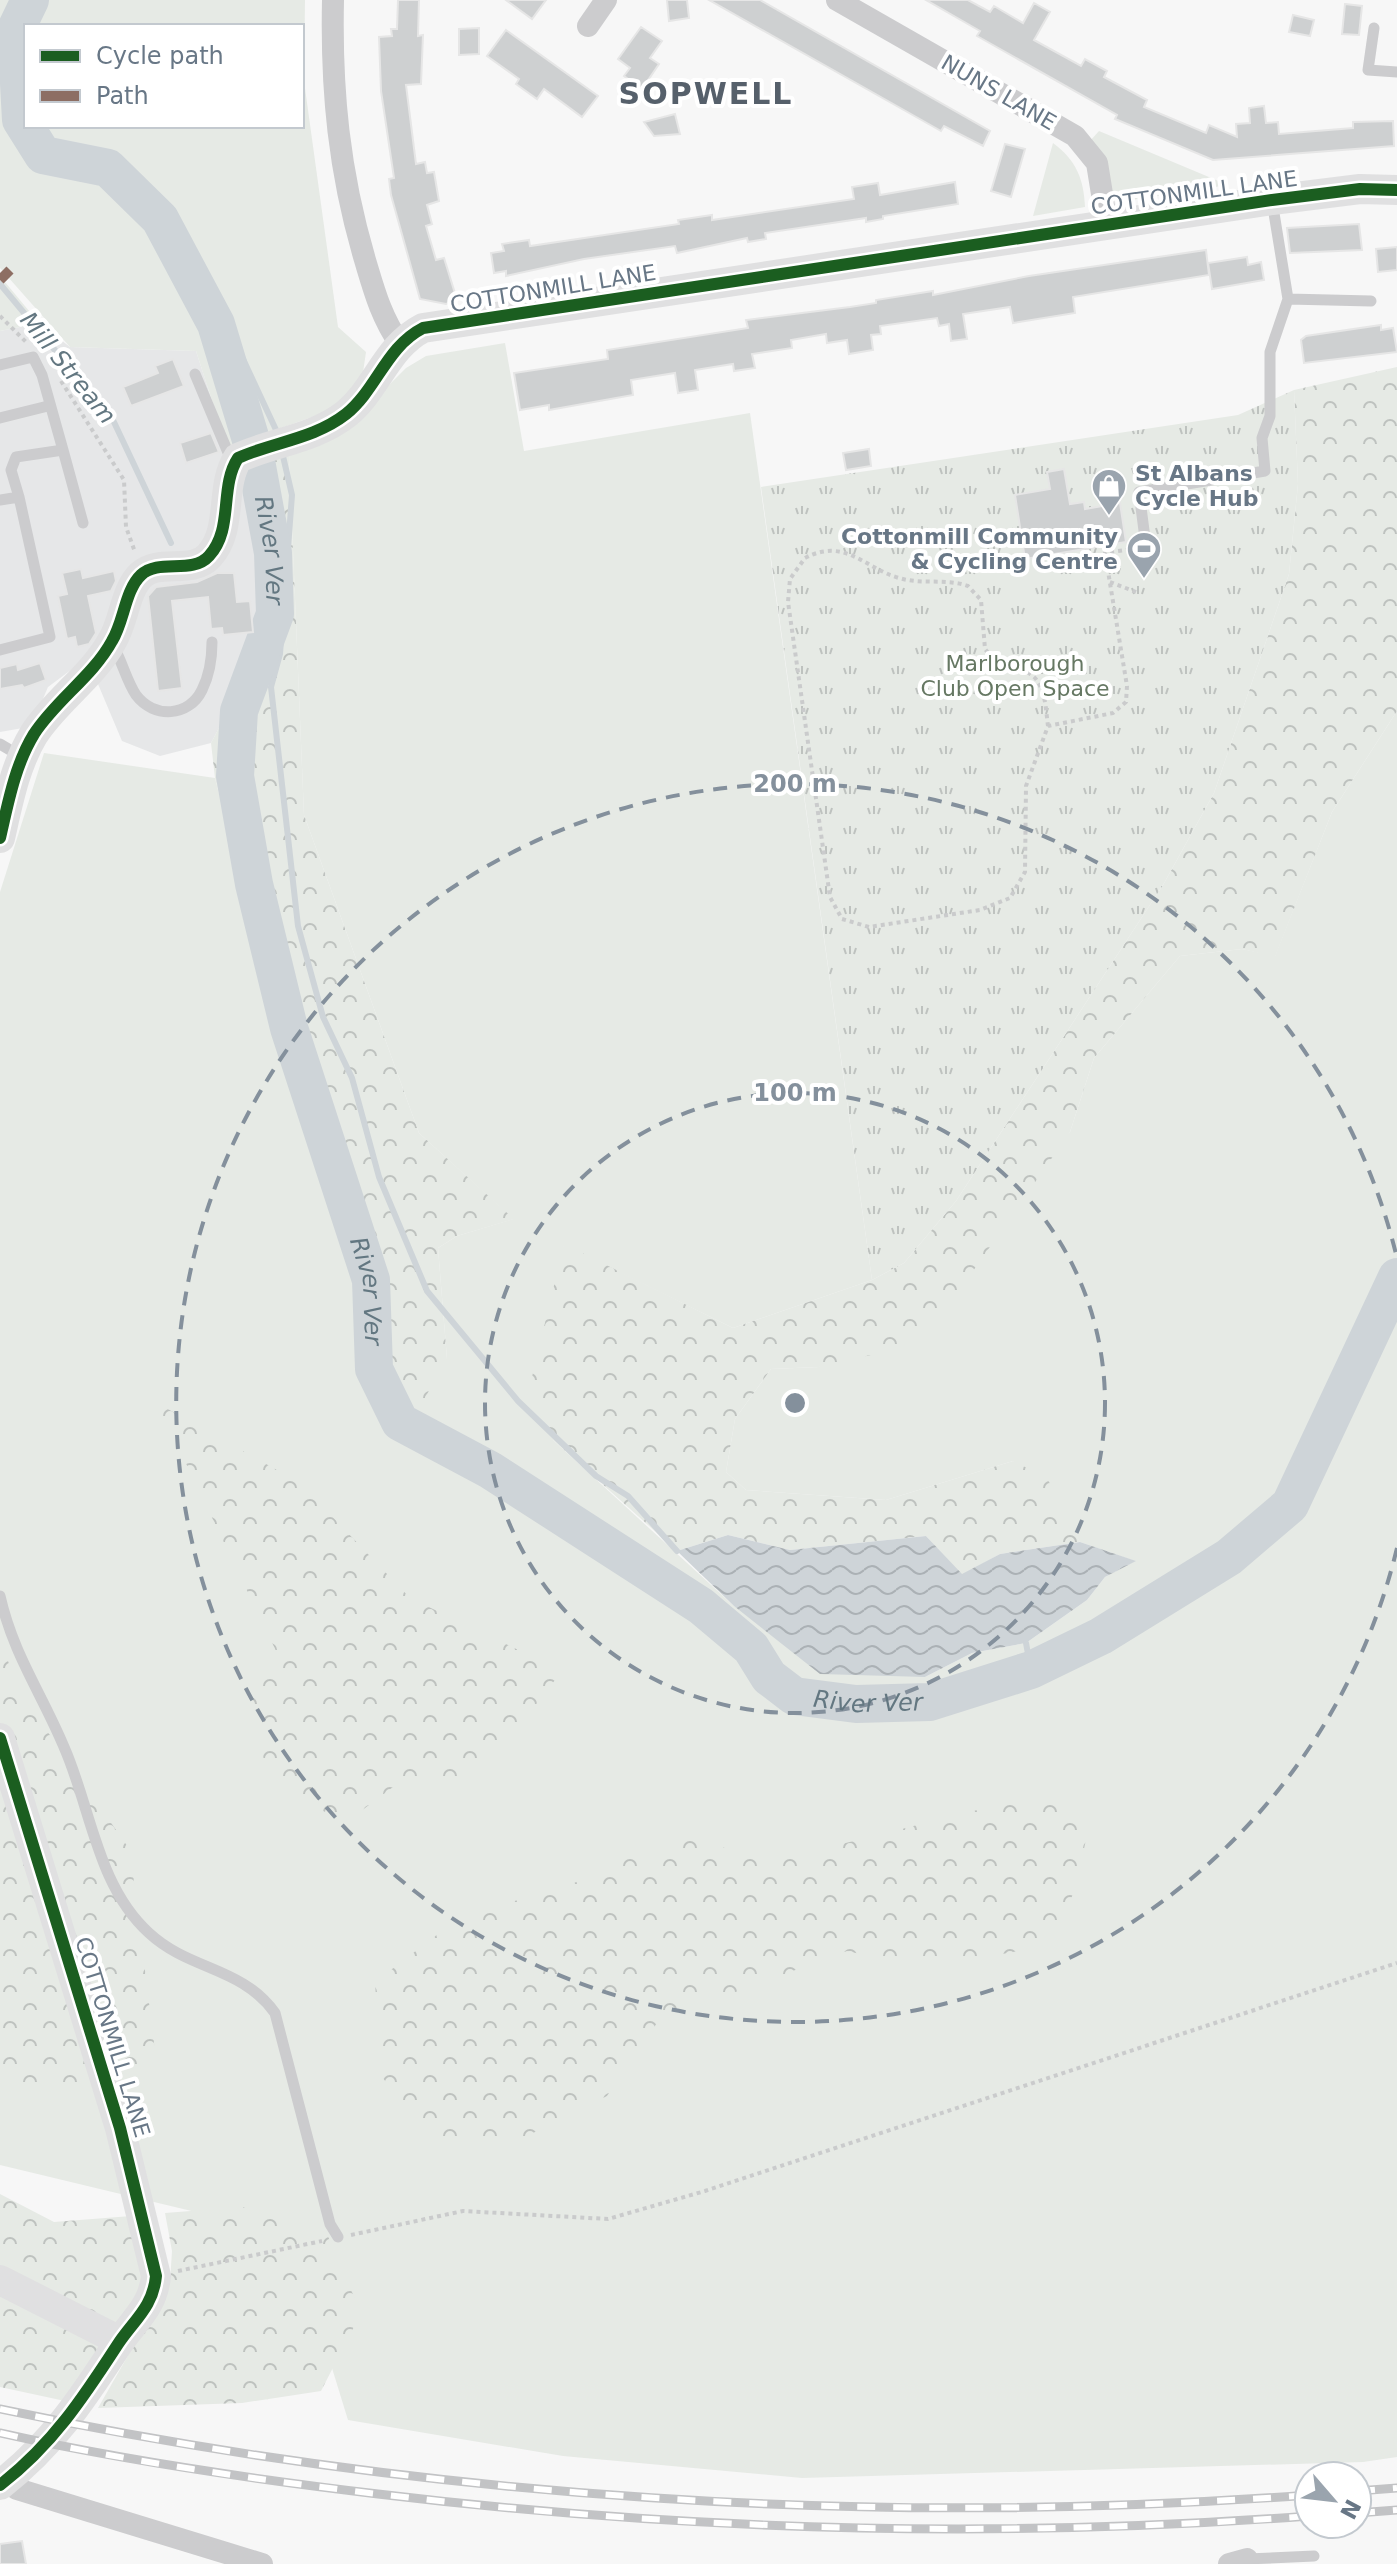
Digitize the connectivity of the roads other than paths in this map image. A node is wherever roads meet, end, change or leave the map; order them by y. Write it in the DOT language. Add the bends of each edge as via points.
graph roads {
  1 [pos="333,0"];
  2 [pos="606,0"];
  3 [pos="837,0"];
  4 [pos="588,26"];
  5 [pos="1374,28"];
  6 [pos="1397,72"];
  7 [pos="1397,190"];
  8 [pos="1272,200"];
  9 [pos="1107,225"];
  10 [pos="1288,299"];
  11 [pos="1371,301"];
  12 [pos="400,344"];
  13 [pos="0,365"];
  14 [pos="195,374"];
  15 [pos="48,406"];
  16 [pos="0,418"];
  17 [pos="63,450"];
  18 [pos="249,455"];
  19 [pos="6,470"];
  20 [pos="19,497"];
  21 [pos="0,500"];
  22 [pos="83,523"];
  23 [pos="1146,546"];
  24 [pos="212,642"];
  25 [pos="111,643"];
  26 [pos="0,650"];
  27 [pos="11,750"];
  28 [pos="0,838"];
  29 [pos="0,1596"];
  30 [pos="0,1738"];
  31 [pos="338,2237"];
  32 [pos="0,2280"];
  33 [pos="120,2341"];
  34 [pos="2,2483"];
  35 [pos="1314,2556"];
  36 [pos="1238,2562"];
  37 [pos="262,2564"];
  1 -- 12 [label="street" via="333,88 346,196 383,319"];
  2 -- 4 [label="street"];
  3 -- 9 [label="street, NUNS LANE" via="1075,136 1097,163"];
  5 -- 6 [label="lane" via="1368,70"];
  7 -- 8 [label="street, COTTONMILL LANE"];
  8 -- 9 [label="street, COTTONMILL LANE"];
  8 -- 10 [label="lane"];
  9 -- 12 [label="street, COTTONMILL LANE" via="423,328"];
  10 -- 11 [label="lane"];
  10 -- 23 [label="lane" via="1270,352 1270,416 1262,438 1265,471 1139,492"];
  12 -- 18 [label="street, COTTONMILL LANE" via="345,415"];
  13 -- 15 [label="lane" via="33,357"];
  14 -- 18 [label="lane"];
  15 -- 16 [label="lane"];
  15 -- 17 [label="lane"];
  17 -- 19 [label="lane" via="16,457"];
  17 -- 22 [label="lane"];
  18 -- 25 [label="street" via="208,559 142,574"];
  19 -- 20 [label="lane"];
  20 -- 21 [label="lane"];
  20 -- 26 [label="lane" via="50,637"];
  24 -- 25 [label="lane" via="201,693 180,711 163,713 136,694"];
  25 -- 27 [label="street"];
  27 -- 28 [label="street"];
  29 -- 31 [label="lane" via="29,1682 63,1744 105,1869 126,1905 149,1933 200,1965 238,1978 260,1992 275,2013 330,2224"];
  30 -- 33 [label="street, COTTONMILL LANE" via="120,2128 156,2276 143,2314"];
  32 -- 33 [label="street"];
  33 -- 34 [label="street" via="86,2396"];
  34 -- 37 [label="street"];
  35 -- 36 [label="lane"];
}
